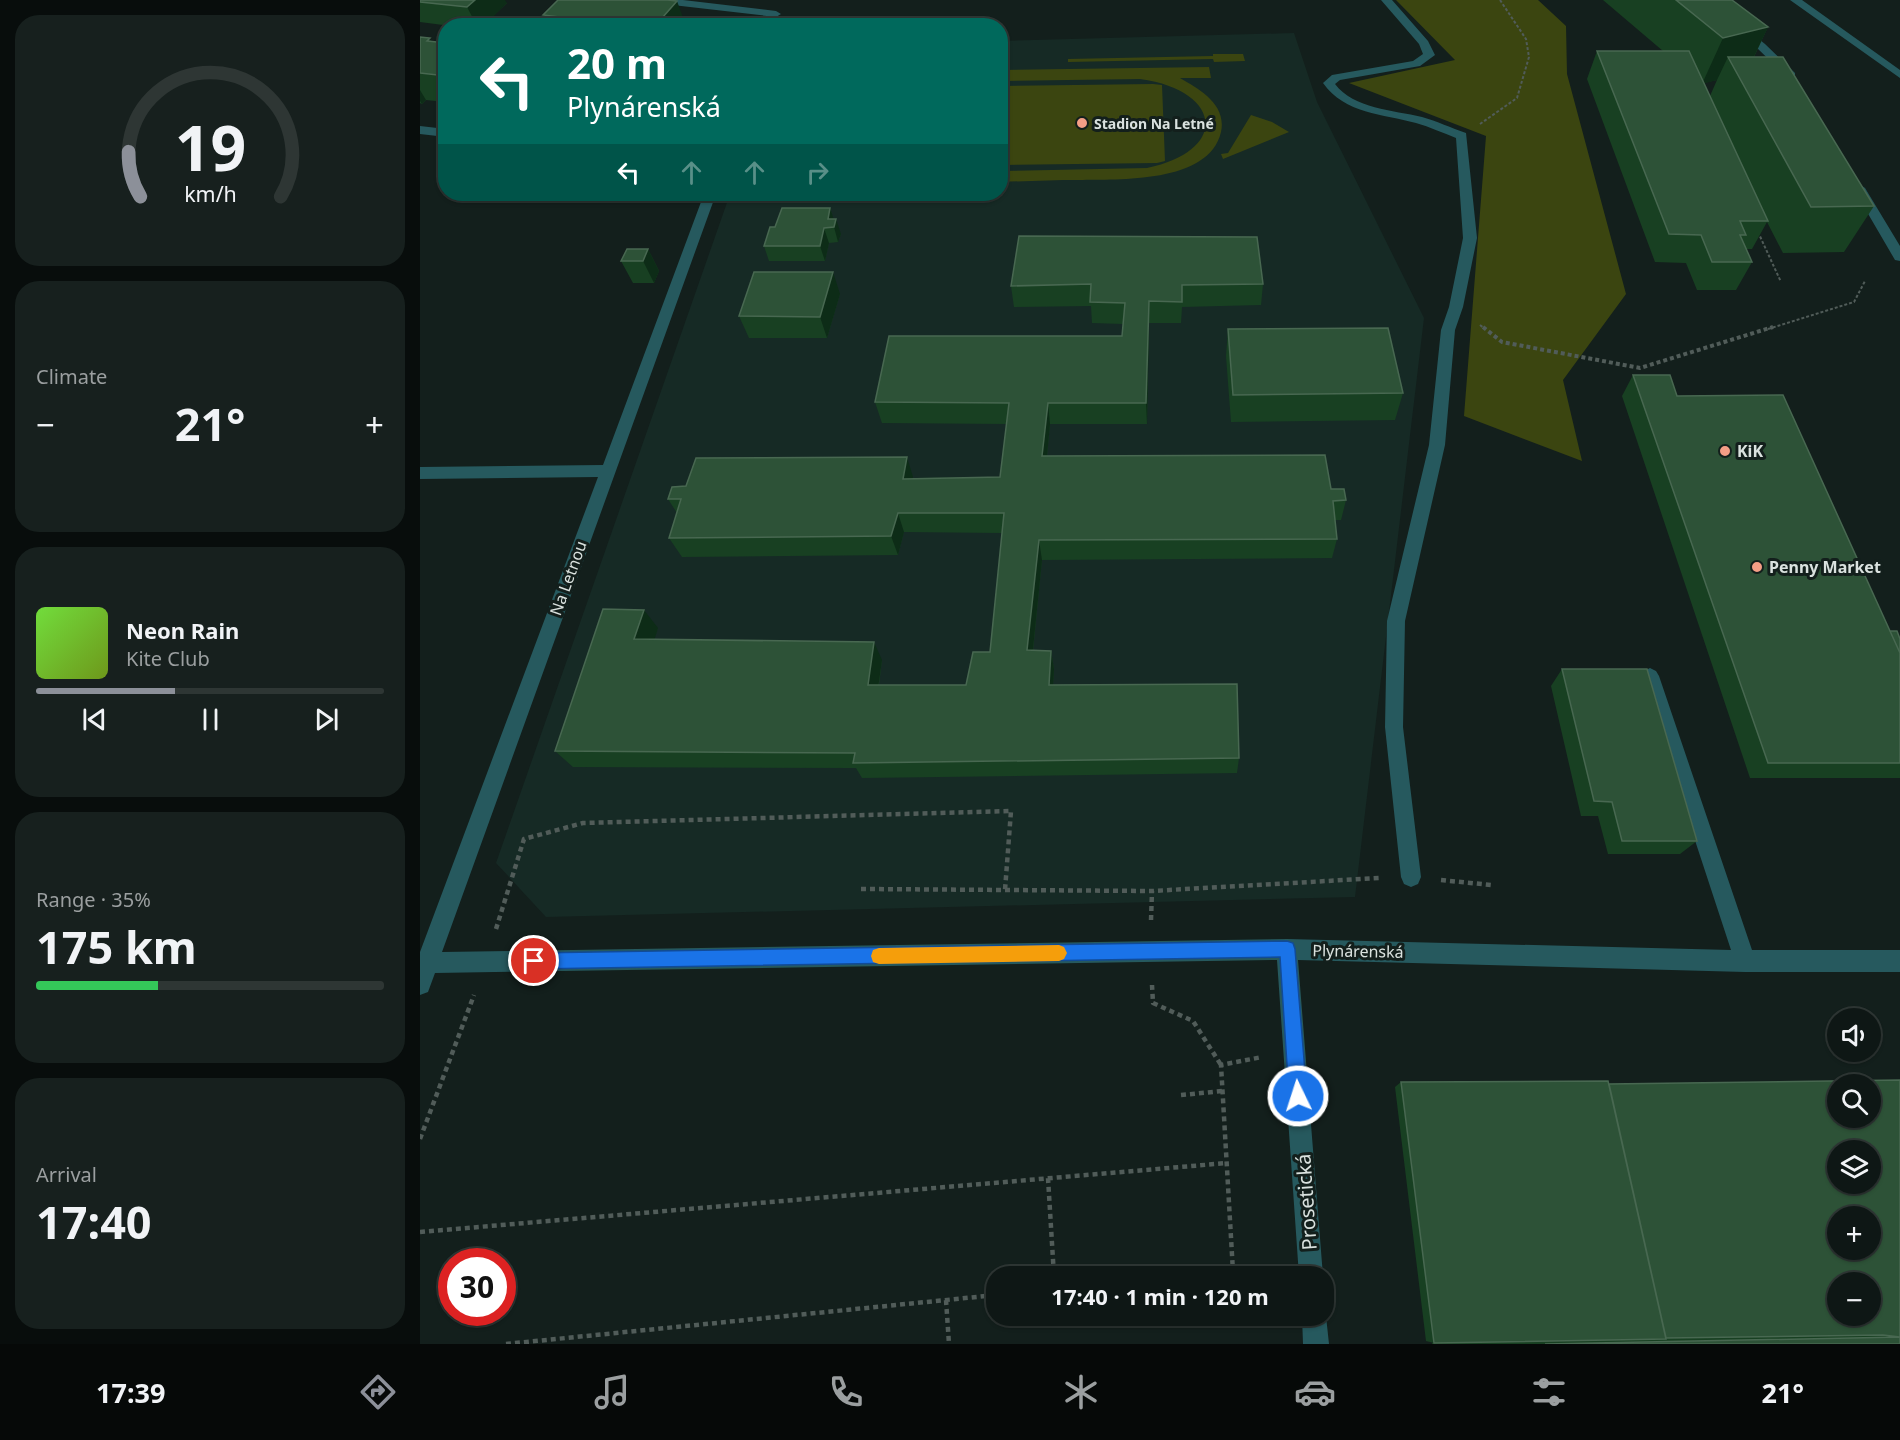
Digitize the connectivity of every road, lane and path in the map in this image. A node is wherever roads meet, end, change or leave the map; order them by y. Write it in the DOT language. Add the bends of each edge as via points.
graph roads {
  1 [pos="655,0"];
  2 [pos="781,0"];
  3 [pos="1386,0"];
  4 [pos="1500,0"];
  5 [pos="1703,0"];
  6 [pos="1795,0"];
  7 [pos="776,14"];
  8 [pos="775,18"];
  9 [pos="1900,75"];
  10 [pos="1799,87"];
  11 [pos="420,130"];
  12 [pos="438,132"];
  13 [pos="1462,136"];
  14 [pos="1852,177"];
  15 [pos="707,201"];
  16 [pos="1757,230"];
  17 [pos="1900,257"];
  18 [pos="1865,281"];
  19 [pos="1781,282"];
  20 [pos="1456,307"];
  21 [pos="607,471"];
  22 [pos="420,473"];
  23 [pos="1650,676"];
  24 [pos="1411,877"];
  25 [pos="1491,885"];
  26 [pos="861,889"];
  27 [pos="1005,890"];
  28 [pos="1287,949"];
  29 [pos="1745,961"];
  30 [pos="1900,961"];
  31 [pos="486,962"];
  32 [pos="424,963"];
  33 [pos="420,984"];
  34 [pos="1295,1050"];
  35 [pos="1223,1091"];
  36 [pos="1181,1095"];
  37 [pos="420,1139"];
  38 [pos="1227,1163"];
  39 [pos="1048,1178"];
  40 [pos="420,1232"];
  41 [pos="1052,1266"];
  42 [pos="1233,1266"];
  43 [pos="1310,1266"];
  44 [pos="986,1296"];
  45 [pos="946,1300"];
  46 [pos="1315,1326"];
  47 [pos="506,1344"];
  48 [pos="949,1344"];
  49 [pos="1316,1344"];
  1 -- 7 [label="street"];
  2 -- 7 [label="street"];
  3 -- 13 [label="street" via="1430,55 1416,64 1336,77 1329,83 1334,92 1370,110"];
  4 -- 13 [label="path" via="1526,39 1530,57 1517,98"];
  5 -- 10 [label="street" via="1761,46"];
  6 -- 9 [label="street"];
  7 -- 8 [label="street"];
  11 -- 12 [label="street"];
  13 -- 20 [label="street" via="1470,238"];
  14 -- 17 [label="street"];
  15 -- 21 [label="street, Na Letnou"];
  16 -- 19 [label="path"];
  18 -- 20 [label="path" via="1854,302 1640,368 1503,342"];
  20 -- 24 [label="street" via="1448,330 1437,445 1396,621 1394,727"];
  21 -- 22 [label="street"];
  21 -- 32 [label="street, Na Letnou"];
  23 -- 29 [label="street"];
  24 -- 25 [label="path"];
  24 -- 27 [label="path" via="1152,891"];
  26 -- 27 [label="path"];
  27 -- 31 [label="path" via="1011,811 583,824 524,839"];
  28 -- 29 [label="street, Plynárenská"];
  28 -- 31 [label="street, Plynárenská"];
  28 -- 34 [label="street, Prosetická"];
  29 -- 30 [label="street, Plynárenská"];
  31 -- 32 [label="street, Plynárenská"];
  31 -- 37 [label="path"];
  32 -- 33 [label="street, Na Letnou"];
  34 -- 35 [label="path" via="1221,1065"];
  34 -- 43 [label="street, Prosetická"];
  35 -- 36 [label="path"];
  35 -- 38 [label="path"];
  38 -- 39 [label="path"];
  38 -- 42 [label="path"];
  39 -- 40 [label="path"];
  39 -- 41 [label="path"];
  44 -- 45 [label="path"];
  45 -- 47 [label="path"];
  45 -- 48 [label="path"];
  46 -- 49 [label="street"];
}
